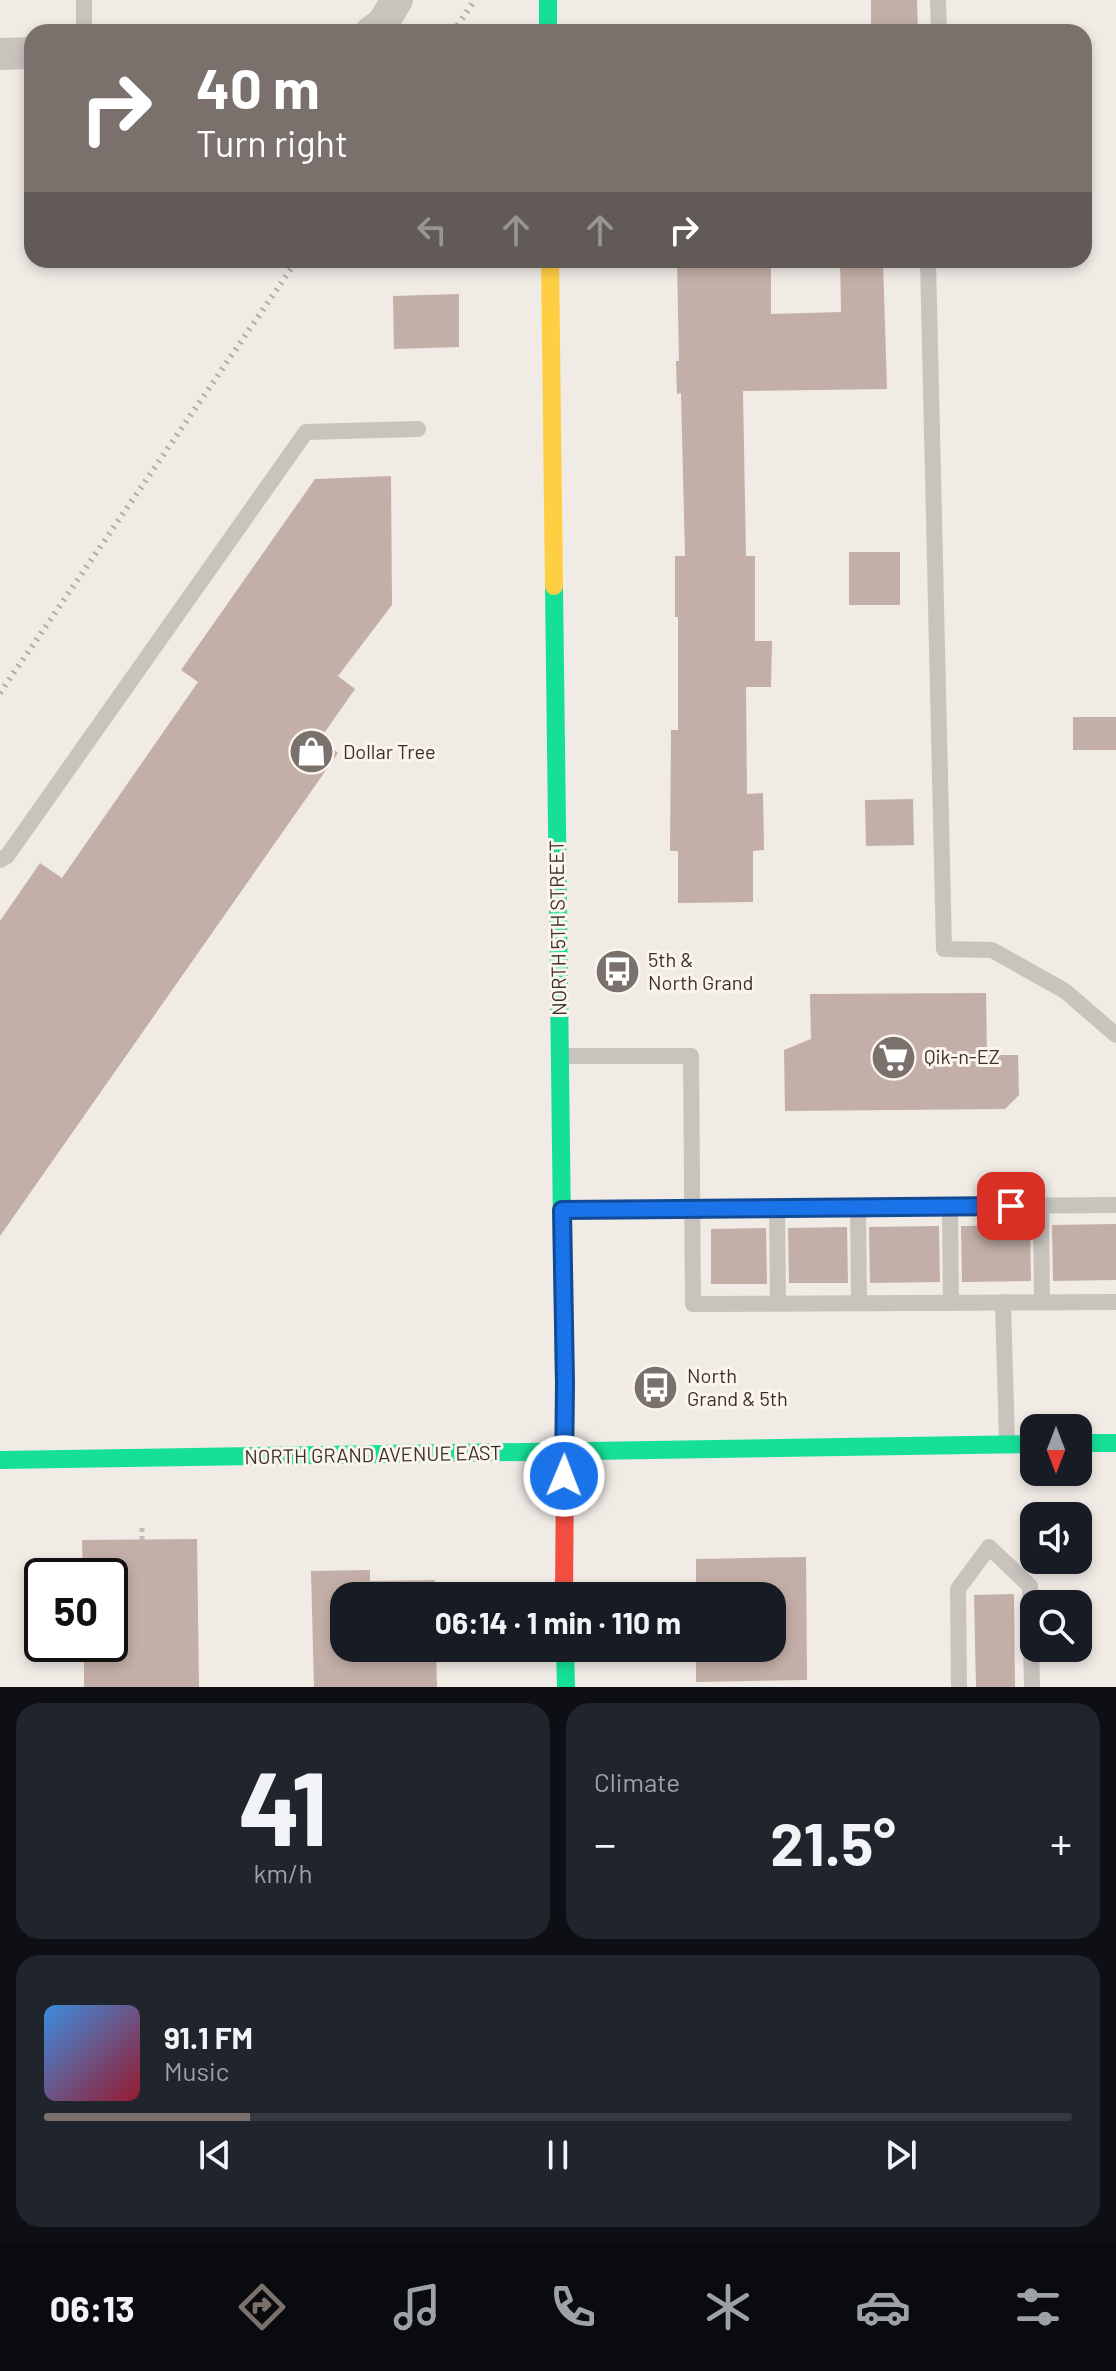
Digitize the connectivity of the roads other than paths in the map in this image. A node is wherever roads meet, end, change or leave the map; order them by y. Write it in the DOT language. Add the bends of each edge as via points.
graph roads {
  1 [pos="84,0"];
  2 [pos="397,0"];
  3 [pos="548,0"];
  4 [pos="938,0"];
  5 [pos="84,24"];
  6 [pos="382,24"];
  7 [pos="548,24"];
  8 [pos="939,24"];
  9 [pos="24,53"];
  10 [pos="0,54"];
  11 [pos="550,268"];
  12 [pos="928,268"];
  13 [pos="418,429"];
  14 [pos="0,860"];
  15 [pos="1116,1035"];
  16 [pos="560,1056"];
  17 [pos="1116,1205"];
  18 [pos="1041,1206"];
  19 [pos="858,1207"];
  20 [pos="950,1207"];
  21 [pos="777,1208"];
  22 [pos="693,1209"];
  23 [pos="562,1210"];
  24 [pos="859,1302"];
  25 [pos="951,1302"];
  26 [pos="1003,1302"];
  27 [pos="1042,1302"];
  28 [pos="1116,1302"];
  29 [pos="778,1303"];
  30 [pos="1092,1443"];
  31 [pos="1116,1443"];
  32 [pos="1007,1445"];
  33 [pos="1020,1445"];
  34 [pos="564,1452"];
  35 [pos="0,1460"];
  36 [pos="564,1582"];
  37 [pos="565,1662"];
  38 [pos="566,1687"];
  39 [pos="959,1687"];
  40 [pos="1032,1687"];
  1 -- 5 [label="lane"];
  2 -- 6 [label="street"];
  3 -- 7 [label="main road"];
  4 -- 8 [label="lane"];
  9 -- 10 [label="street"];
  11 -- 16 [label="main road, NORTH 5TH STREET"];
  12 -- 15 [label="lane" via="944,949 992,950 1065,991"];
  13 -- 14 [label="lane" via="306,432"];
  16 -- 22 [label="lane" via="691,1056"];
  16 -- 23 [label="main road, NORTH 5TH STREET"];
  17 -- 18 [label="lane"];
  18 -- 20 [label="lane"];
  18 -- 27 [label="lane"];
  19 -- 20 [label="lane"];
  19 -- 21 [label="lane"];
  19 -- 24 [label="lane"];
  20 -- 25 [label="lane"];
  21 -- 22 [label="lane"];
  21 -- 29 [label="lane"];
  22 -- 23 [label="lane"];
  22 -- 29 [label="lane" via="693,1304"];
  23 -- 34 [label="main road, NORTH 5TH STREET"];
  24 -- 25 [label="lane"];
  24 -- 29 [label="lane"];
  25 -- 26 [label="lane"];
  26 -- 27 [label="lane"];
  26 -- 32 [label="lane"];
  27 -- 28 [label="lane"];
  30 -- 31 [label="main road"];
  32 -- 33 [label="main road, NORTH GRAND AVENUE EAST"];
  32 -- 34 [label="main road, NORTH GRAND AVENUE EAST"];
  34 -- 35 [label="main road, NORTH GRAND AVENUE EAST"];
  34 -- 36 [label="main road, NORTH 5TH STREET"];
  37 -- 38 [label="main road"];
  39 -- 40 [label="lane" via="958,1589 989,1547 1030,1586"];
}
